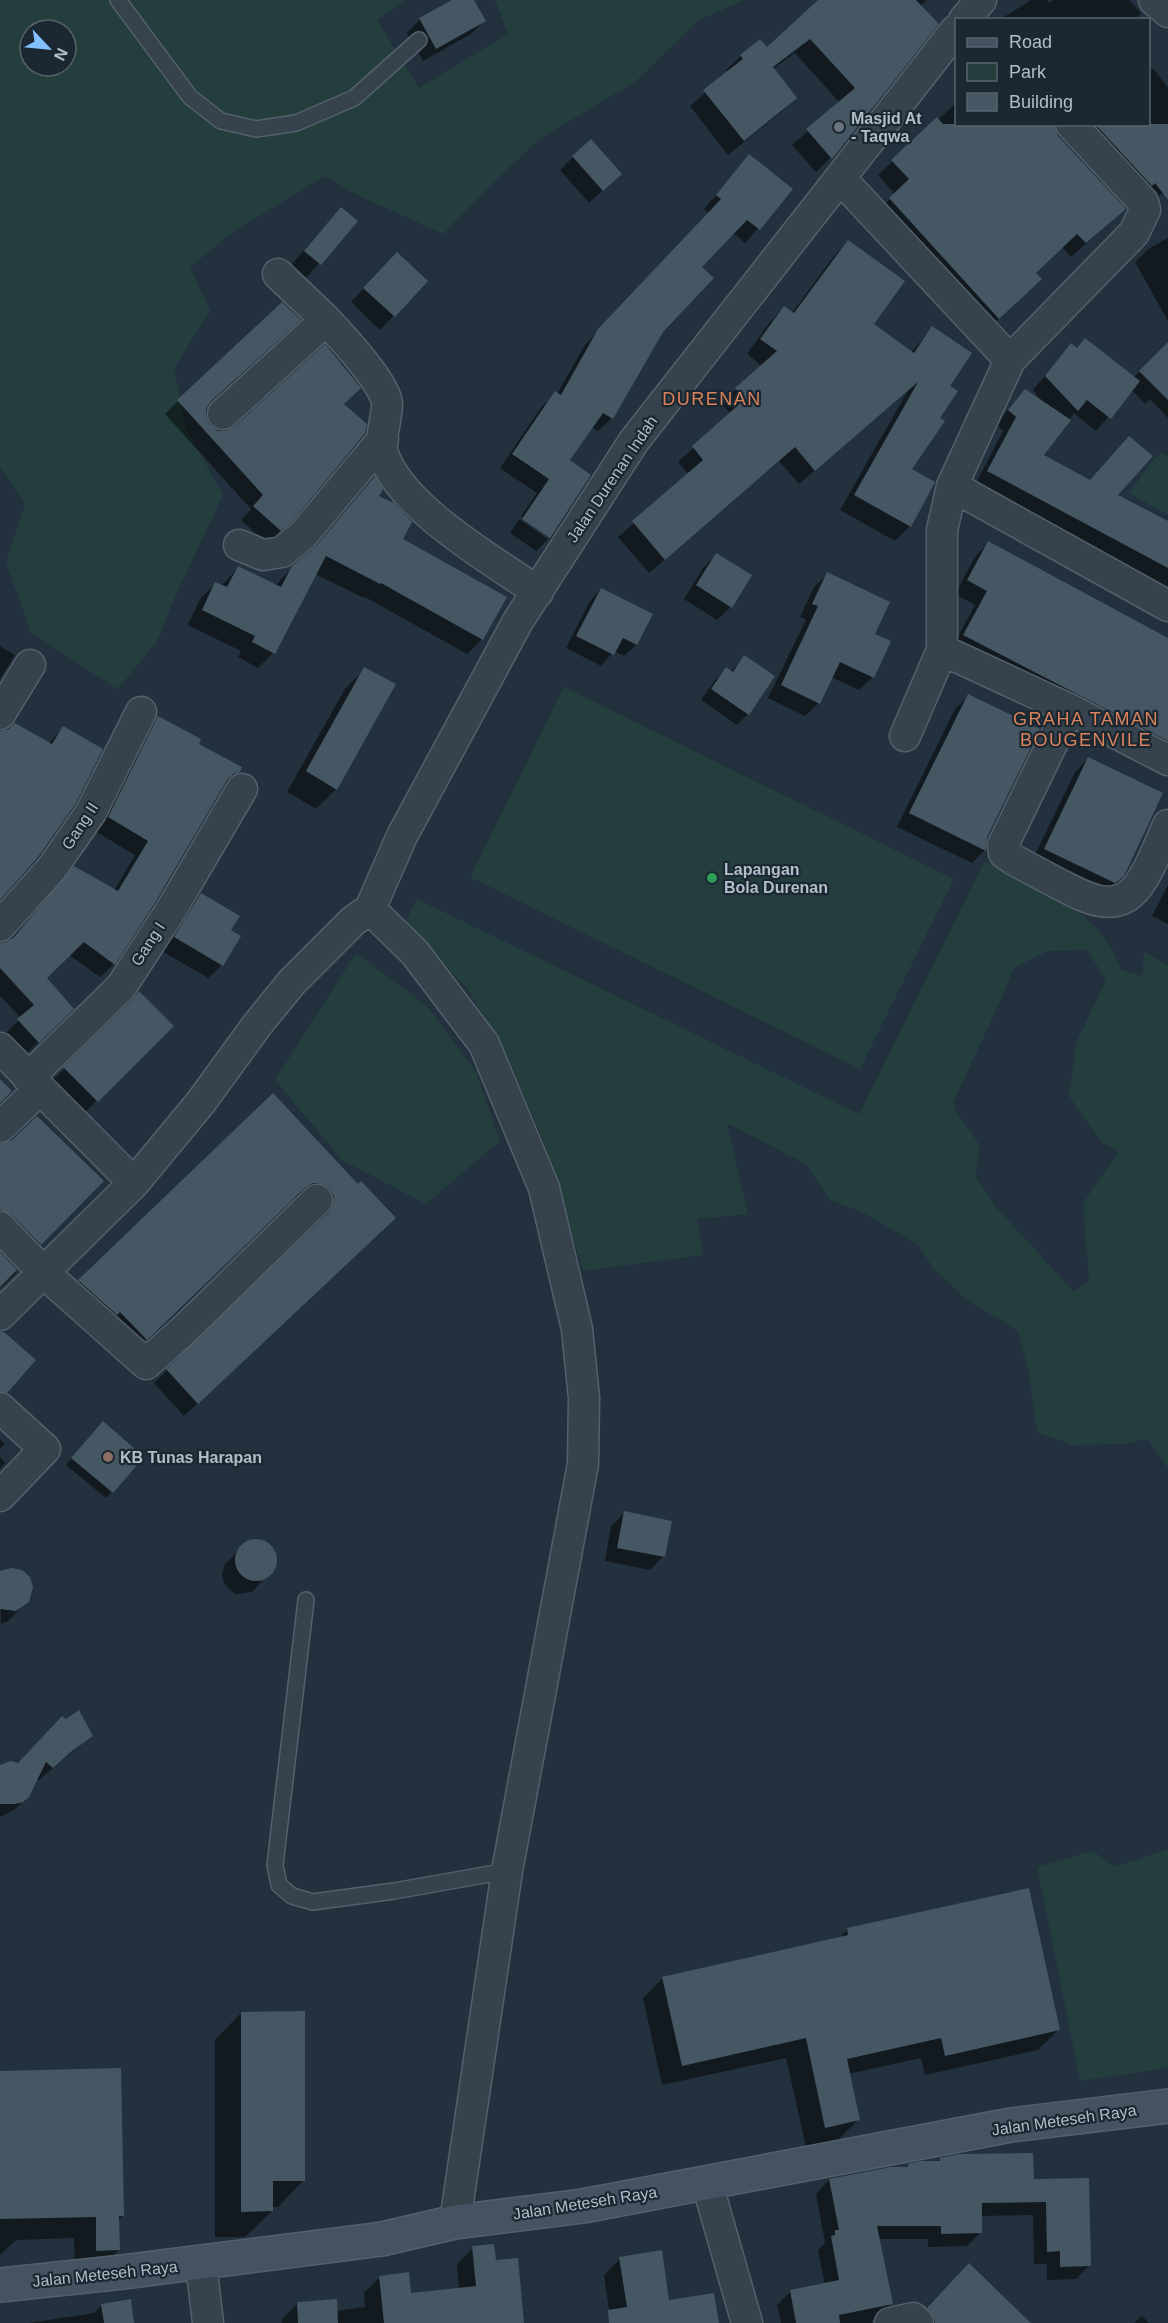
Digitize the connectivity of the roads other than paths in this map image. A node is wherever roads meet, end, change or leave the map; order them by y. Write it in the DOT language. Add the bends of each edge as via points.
graph roads {
  1 [pos="118,0"];
  2 [pos="1154,0"];
  3 [pos="1168,12"];
  4 [pos="955,34"];
  5 [pos="419,40"];
  6 [pos="1073,126"];
  7 [pos="840,178"];
  8 [pos="278,274"];
  9 [pos="326,320"];
  10 [pos="1011,360"];
  11 [pos="223,414"];
  12 [pos="383,439"];
  13 [pos="952,486"];
  14 [pos="239,545"];
  15 [pos="538,592"];
  16 [pos="1168,606"];
  17 [pos="942,650"];
  18 [pos="30,665"];
  19 [pos="1069,709"];
  20 [pos="141,712"];
  21 [pos="0,714"];
  22 [pos="905,736"];
  23 [pos="1168,760"];
  24 [pos="242,789"];
  25 [pos="1168,825"];
  26 [pos="370,909"];
  27 [pos="0,926"];
  28 [pos="0,1048"];
  29 [pos="34,1084"];
  30 [pos="0,1127"];
  31 [pos="134,1183"];
  32 [pos="317,1200"];
  33 [pos="0,1227"];
  34 [pos="43,1272"];
  35 [pos="0,1315"];
  36 [pos="0,1408"];
  37 [pos="0,1496"];
  38 [pos="306,1600"];
  39 [pos="507,1871"];
  40 [pos="1168,2106"];
  41 [pos="707,2183"];
  42 [pos="455,2222"];
  43 [pos="201,2263"];
  44 [pos="0,2285"];
  45 [pos="208,2323"];
  46 [pos="747,2323"];
  1 -- 5 [label="lane" via="190,97 221,121 256,129 296,123 354,98"];
  2 -- 3 [label="street"];
  4 -- 7 [label="street, Jalan Durenan Indah"];
  6 -- 10 [label="street" via="1143,202 1145,210 1134,233"];
  7 -- 10 [label="street"];
  7 -- 15 [label="street, Jalan Durenan Indah" via="634,441"];
  8 -- 9 [label="street"];
  9 -- 11 [label="street"];
  9 -- 12 [label="street" via="362,359 387,401"];
  10 -- 13 [label="street"];
  12 -- 14 [label="street" via="303,535 282,552 263,555"];
  12 -- 15 [label="street" via="382,452 395,476 420,505"];
  13 -- 16 [label="street"];
  13 -- 17 [label="street" via="942,530"];
  15 -- 26 [label="street, Jalan Durenan Indah" via="518,621 402,836"];
  17 -- 19 [label="street"];
  17 -- 22 [label="street"];
  18 -- 21 [label="street"];
  19 -- 23 [label="street"];
  19 -- 25 [label="street" via="1003,845 1004,853 1089,899 1111,902 1122,900 1136,889"];
  20 -- 27 [label="street, Gang II" via="91,812 52,868"];
  24 -- 29 [label="street, Gang I" via="121,987"];
  26 -- 31 [label="street" via="292,982"];
  26 -- 39 [label="street" via="415,953 484,1044 544,1188 577,1329 584,1398 583,1464"];
  28 -- 29 [label="street"];
  29 -- 30 [label="street, Gang I"];
  29 -- 31 [label="street"];
  31 -- 34 [label="street"];
  32 -- 34 [label="street" via="146,1364"];
  33 -- 34 [label="street"];
  34 -- 35 [label="street"];
  36 -- 37 [label="street" via="45,1449"];
  38 -- 39 [label="lane" via="275,1864 279,1885 292,1896 313,1902"];
  39 -- 42 [label="street"];
  40 -- 41 [label="main road, Jalan Meteseh Raya" via="1011,2125"];
  41 -- 42 [label="main road, Jalan Meteseh Raya" via="584,2206"];
  41 -- 46 [label="street"];
  42 -- 43 [label="main road, Jalan Meteseh Raya" via="382,2239"];
  43 -- 44 [label="main road, Jalan Meteseh Raya"];
  43 -- 45 [label="street"];
}
